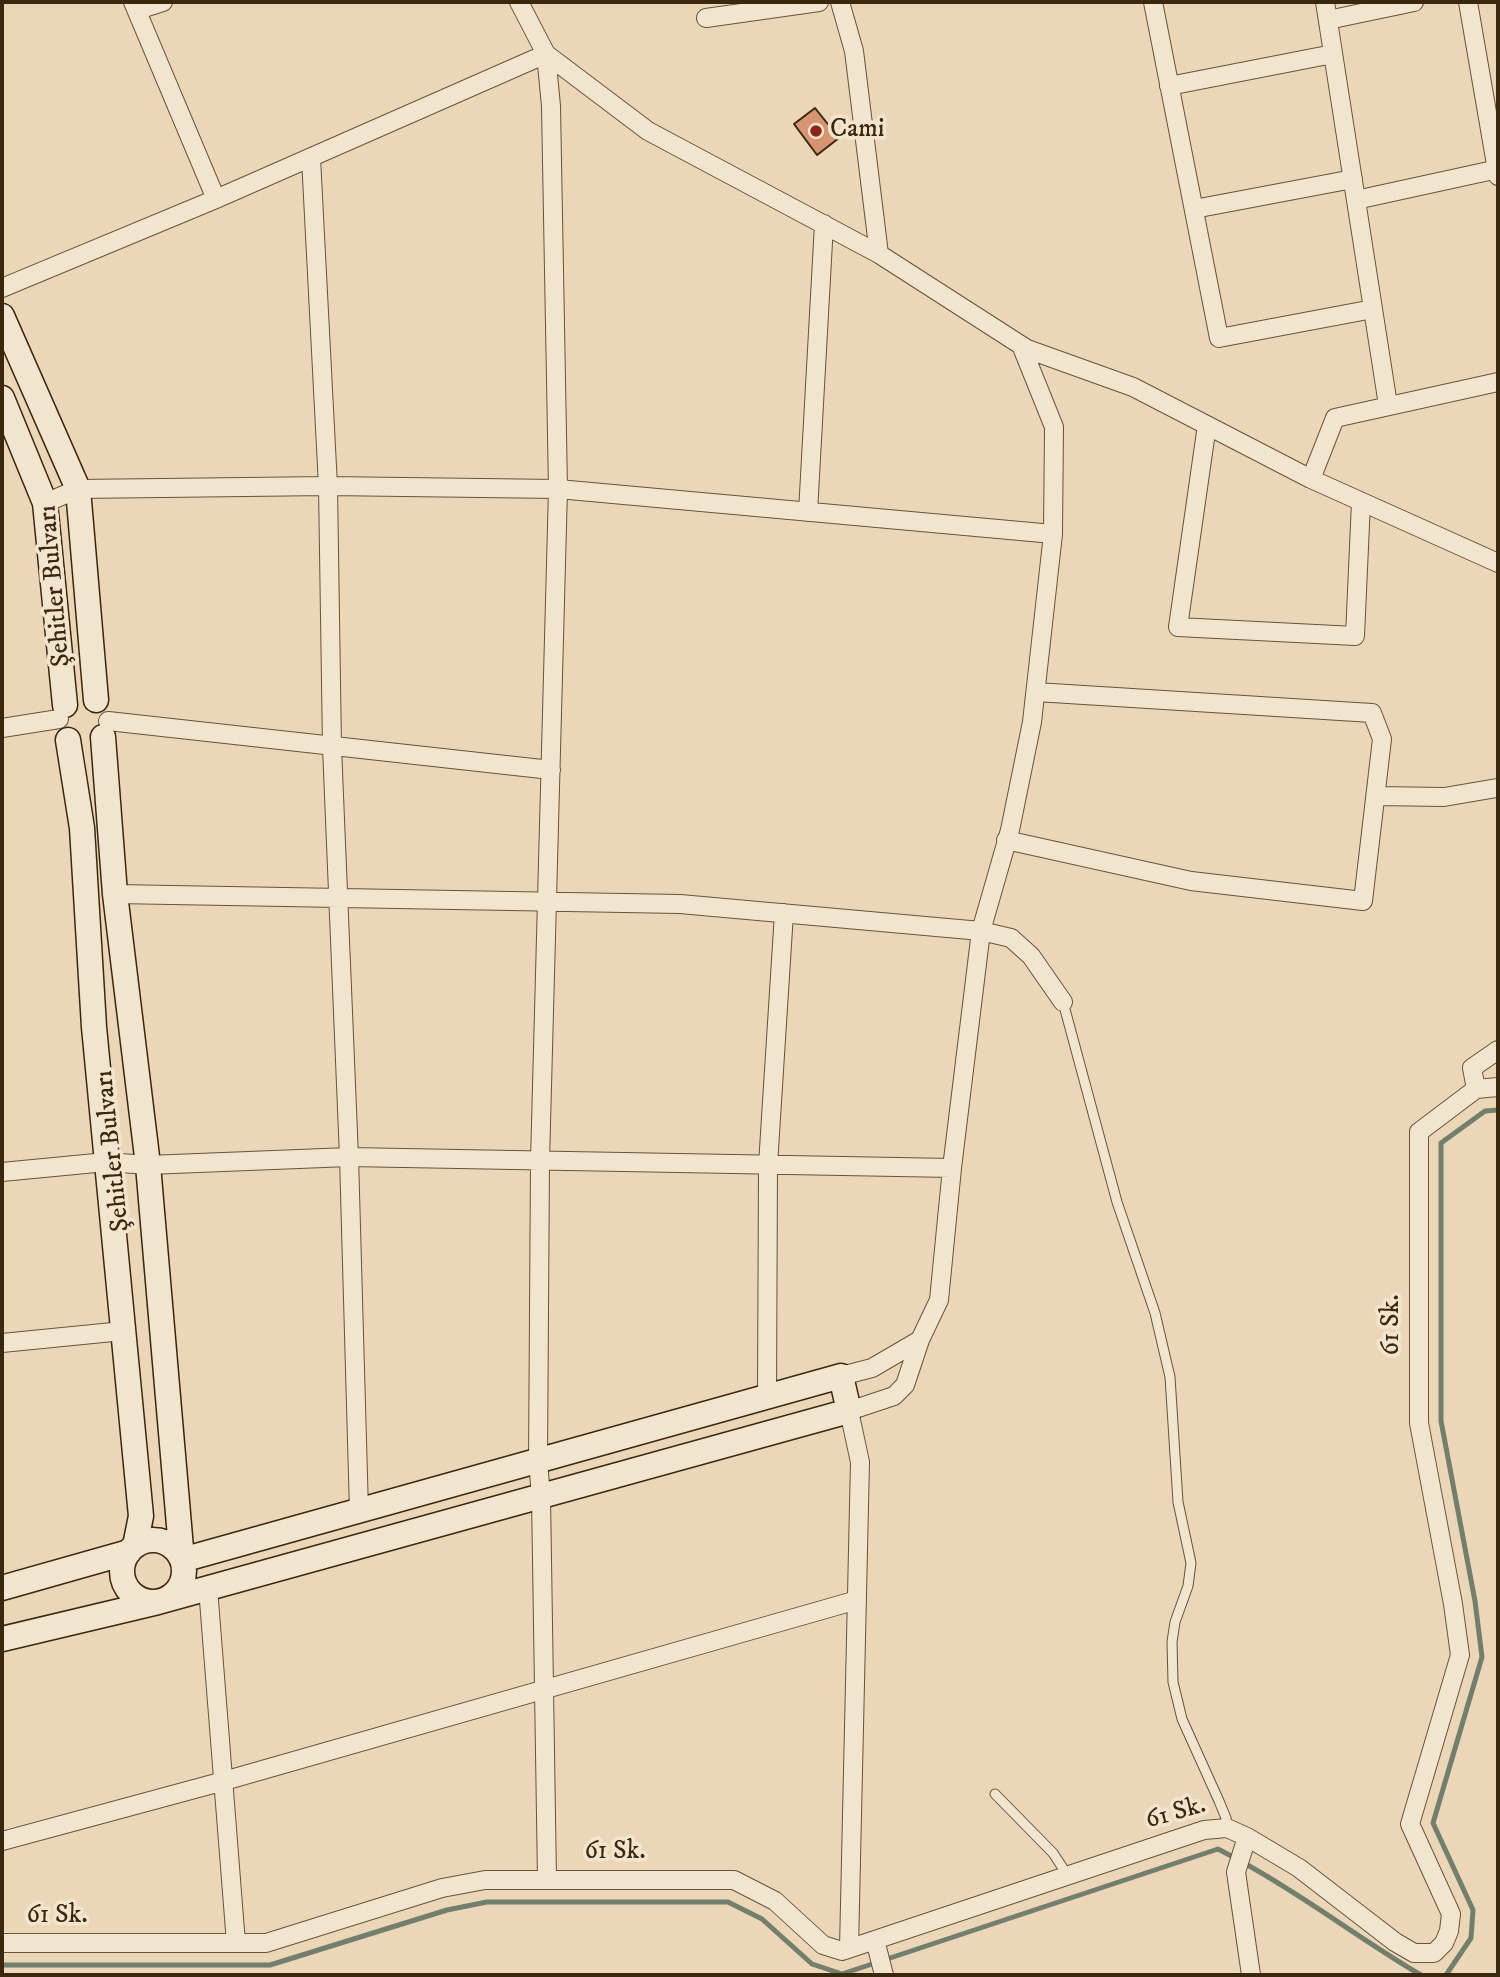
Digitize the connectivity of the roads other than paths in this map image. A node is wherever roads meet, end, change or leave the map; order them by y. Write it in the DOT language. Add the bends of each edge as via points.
graph roads {
  1 [pos="163,2"];
  2 [pos="519,2"];
  3 [pos="819,2"];
  4 [pos="841,2"];
  5 [pos="1157,2"];
  6 [pos="1325,2"];
  7 [pos="1414,2"];
  8 [pos="1468,2"];
  9 [pos="136,6"];
  10 [pos="706,18"];
  11 [pos="1328,20"];
  12 [pos="546,54"];
  13 [pos="1333,54"];
  14 [pos="1170,86"];
  15 [pos="311,158"];
  16 [pos="1498,172"];
  17 [pos="1353,178"];
  18 [pos="216,199"];
  19 [pos="1356,200"];
  20 [pos="1194,209"];
  21 [pos="824,225"];
  22 [pos="879,254"];
  23 [pos="2,288"];
  24 [pos="1373,309"];
  25 [pos="2,316"];
  26 [pos="1021,345"];
  27 [pos="1498,382"];
  28 [pos="2,398"];
  29 [pos="1388,405"];
  30 [pos="1207,425"];
  31 [pos="1311,479"];
  32 [pos="328,486"];
  33 [pos="78,489"];
  34 [pos="558,489"];
  35 [pos="1361,502"];
  36 [pos="45,503"];
  37 [pos="808,512"];
  38 [pos="1054,534"];
  39 [pos="1498,564"];
  40 [pos="1036,692"];
  41 [pos="102,719"];
  42 [pos="64,721"];
  43 [pos="2,728"];
  44 [pos="332,747"];
  45 [pos="551,770"];
  46 [pos="1497,788"];
  47 [pos="1376,796"];
  48 [pos="1006,840"];
  49 [pos="115,894"];
  50 [pos="339,897"];
  51 [pos="547,902"];
  52 [pos="784,913"];
  53 [pos="981,931"];
  54 [pos="1063,1002"];
  55 [pos="1498,1050"];
  56 [pos="1498,1087"];
  57 [pos="1476,1089"];
  58 [pos="349,1157"];
  59 [pos="540,1161"];
  60 [pos="106,1162"];
  61 [pos="148,1165"];
  62 [pos="768,1165"];
  63 [pos="952,1168"];
  64 [pos="2,1172"];
  65 [pos="124,1331"];
  66 [pos="920,1340"];
  67 [pos="2,1343"];
  68 [pos="841,1377"];
  69 [pos="767,1397"];
  70 [pos="849,1411"];
  71 [pos="538,1461"];
  72 [pos="541,1496"];
  73 [pos="359,1511"];
  74 [pos="132,1549"];
  75 [pos="182,1560"];
  76 [pos="2,1588"];
  77 [pos="208,1588"];
  78 [pos="857,1600"];
  79 [pos="158,1602"];
  80 [pos="2,1639"];
  81 [pos="544,1690"];
  82 [pos="224,1781"];
  83 [pos="995,1794"];
  84 [pos="1227,1828"];
  85 [pos="2,1841"];
  86 [pos="1246,1841"];
  87 [pos="1068,1876"];
  88 [pos="547,1880"];
  89 [pos="2,1943"];
  90 [pos="236,1943"];
  91 [pos="849,1948"];
  92 [pos="880,1960"];
  93 [pos="1251,1975"];
  1 -- 9 [label="street"];
  2 -- 12 [label="street"];
  3 -- 10 [label="street"];
  4 -- 22 [label="street" via="854,51"];
  5 -- 14 [label="street"];
  6 -- 11 [label="street"];
  7 -- 11 [label="street"];
  8 -- 16 [label="street"];
  9 -- 18 [label="street"];
  11 -- 13 [label="street"];
  12 -- 15 [label="street"];
  12 -- 21 [label="street" via="648,131"];
  12 -- 34 [label="street" via="551,106"];
  13 -- 14 [label="street"];
  13 -- 17 [label="street"];
  14 -- 20 [label="street"];
  15 -- 18 [label="street"];
  15 -- 32 [label="street"];
  16 -- 19 [label="street"];
  17 -- 19 [label="street"];
  17 -- 20 [label="street"];
  18 -- 23 [label="street"];
  19 -- 24 [label="street"];
  20 -- 24 [label="street" via="1219,338"];
  21 -- 22 [label="street"];
  21 -- 37 [label="street"];
  22 -- 26 [label="street"];
  24 -- 29 [label="street"];
  25 -- 33 [label="main road, Şehitler Bulvarı"];
  26 -- 30 [label="street" via="1133,387"];
  26 -- 38 [label="street" via="1054,427"];
  27 -- 29 [label="street"];
  28 -- 36 [label="main road, Şehitler Bulvarı"];
  29 -- 31 [label="street" via="1335,418"];
  30 -- 31 [label="street"];
  30 -- 35 [label="street" via="1178,627 1355,636"];
  31 -- 35 [label="street"];
  32 -- 33 [label="street"];
  32 -- 34 [label="street"];
  32 -- 44 [label="street"];
  33 -- 36 [label="street"];
  33 -- 41 [label="main road, Şehitler Bulvarı"];
  34 -- 37 [label="street"];
  34 -- 45 [label="street"];
  35 -- 39 [label="street"];
  36 -- 42 [label="main road, Şehitler Bulvarı"];
  37 -- 38 [label="street"];
  38 -- 40 [label="street"];
  40 -- 47 [label="street" via="1371,713 1382,739"];
  40 -- 48 [label="street"];
  41 -- 42 [label="main road" via="80,697"];
  41 -- 42 [label="main road" via="97,742 82,745"];
  41 -- 44 [label="street"];
  41 -- 49 [label="main road, Şehitler Bulvarı"];
  42 -- 43 [label="street"];
  42 -- 60 [label="main road, Şehitler Bulvarı" via="82,828"];
  44 -- 45 [label="street"];
  44 -- 50 [label="street"];
  45 -- 51 [label="street"];
  46 -- 47 [label="street" via="1444,797"];
  47 -- 48 [label="street" via="1363,901 1191,881"];
  48 -- 53 [label="street"];
  49 -- 50 [label="street"];
  49 -- 61 [label="main road, Şehitler Bulvarı"];
  50 -- 51 [label="street"];
  50 -- 58 [label="street"];
  51 -- 52 [label="street" via="680,904"];
  51 -- 59 [label="street"];
  52 -- 53 [label="street"];
  52 -- 62 [label="street"];
  53 -- 54 [label="street" via="1011,939 1031,956"];
  53 -- 63 [label="street"];
  54 -- 84 [label="lane" via="1170,1377 1178,1502 1191,1563 1175,1622 1173,1682 1182,1719"];
  55 -- 57 [label="street" via="1472,1068"];
  56 -- 57 [label="street"];
  57 -- 86 [label="street, 61 Sk." via="1419,1132 1419,1423 1460,1655 1409,1824 1451,1914 1444,1943 1434,1953 1414,1953 1299,1868"];
  58 -- 59 [label="street"];
  58 -- 61 [label="street"];
  58 -- 73 [label="street"];
  59 -- 62 [label="street"];
  59 -- 71 [label="street"];
  60 -- 61 [label="street"];
  60 -- 64 [label="street"];
  60 -- 65 [label="main road, Şehitler Bulvarı"];
  61 -- 75 [label="main road, Şehitler Bulvarı"];
  62 -- 63 [label="street"];
  62 -- 69 [label="street"];
  63 -- 66 [label="street" via="939,1300"];
  65 -- 67 [label="street"];
  65 -- 74 [label="main road, Şehitler Bulvarı" via="141,1516"];
  66 -- 68 [label="street" via="872,1368"];
  66 -- 70 [label="street" via="905,1385 894,1396"];
  68 -- 69 [label="main road"];
  68 -- 70 [label="main road"];
  69 -- 71 [label="main road"];
  70 -- 72 [label="main road"];
  70 -- 78 [label="street" via="860,1462"];
  71 -- 72 [label="street"];
  71 -- 73 [label="main road"];
  72 -- 77 [label="main road"];
  72 -- 81 [label="street"];
  73 -- 75 [label="main road"];
  74 -- 75 [label="main road" via="144,1541 166,1543"];
  74 -- 76 [label="main road"];
  74 -- 79 [label="main road, Şehitler Bulvarı" via="123,1561 123,1582 137,1598"];
  75 -- 79 [label="main road, Şehitler Bulvarı" via="184,1571 177,1591"];
  77 -- 79 [label="main road"];
  77 -- 82 [label="street"];
  78 -- 81 [label="street"];
  78 -- 91 [label="street"];
  79 -- 80 [label="main road, Şehitler Bulvarı"];
  81 -- 82 [label="street"];
  81 -- 88 [label="street"];
  82 -- 85 [label="street"];
  82 -- 90 [label="street"];
  83 -- 87 [label="lane" via="1053,1853"];
  84 -- 86 [label="street, 61 Sk."];
  84 -- 87 [label="street, 61 Sk." via="1203,1830"];
  86 -- 93 [label="street" via="1236,1872"];
  87 -- 92 [label="street, 61 Sk."];
  88 -- 90 [label="street, 61 Sk." via="485,1880 442,1888 266,1943"];
  88 -- 91 [label="street, 61 Sk." via="734,1880 775,1901 823,1945 842,1951"];
  89 -- 90 [label="street, 61 Sk."];
  91 -- 92 [label="street, 61 Sk."];
}
